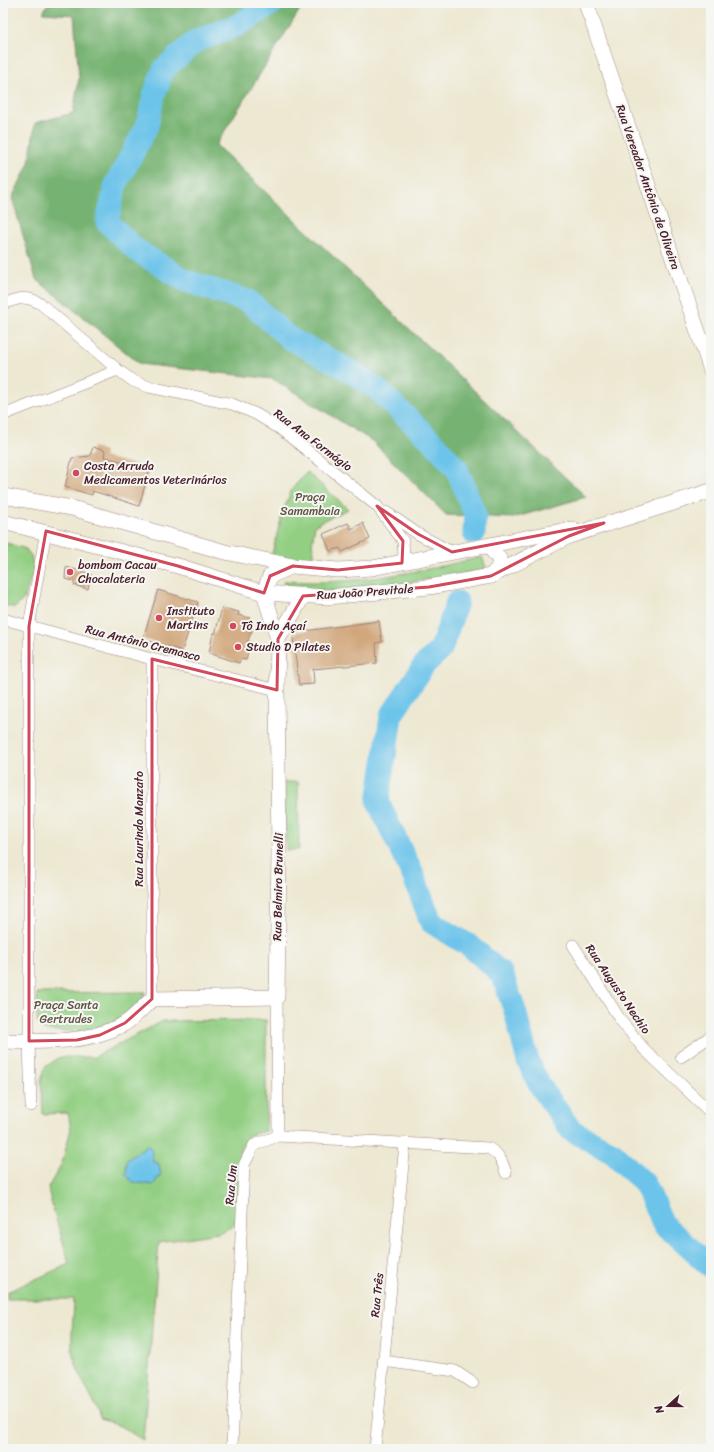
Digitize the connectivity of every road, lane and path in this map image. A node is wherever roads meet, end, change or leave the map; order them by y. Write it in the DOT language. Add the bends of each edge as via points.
graph roads {
  1 [pos="586,3"];
  2 [pos="3,304"];
  3 [pos="118,370"];
  4 [pos="711,370"];
  5 [pos="3,415"];
  6 [pos="711,491"];
  7 [pos="3,496"];
  8 [pos="377,506"];
  9 [pos="3,522"];
  10 [pos="604,524"];
  11 [pos="46,531"];
  12 [pos="489,546"];
  13 [pos="452,552"];
  14 [pos="400,564"];
  15 [pos="293,566"];
  16 [pos="491,576"];
  17 [pos="264,593"];
  18 [pos="303,596"];
  19 [pos="3,619"];
  20 [pos="29,626"];
  21 [pos="278,638"];
  22 [pos="152,659"];
  23 [pos="277,690"];
  24 [pos="573,945"];
  25 [pos="277,997"];
  26 [pos="152,999"];
  27 [pos="711,1036"];
  28 [pos="3,1041"];
  29 [pos="29,1041"];
  30 [pos="681,1057"];
  31 [pos="31,1106"];
  32 [pos="711,1113"];
  33 [pos="278,1136"];
  34 [pos="405,1144"];
  35 [pos="506,1173"];
  36 [pos="383,1361"];
  37 [pos="472,1383"];
  38 [pos="232,1449"];
  39 [pos="375,1449"];
  1 -- 4 [label="main road, Rua Vereador Antônio de Oliveira"];
  2 -- 3 [label="street, Rua Ana Formágio" via="24,297 31,298"];
  3 -- 5 [label="street"];
  3 -- 8 [label="street, Rua Ana Formágio" via="148,388 232,404 256,414 279,428"];
  6 -- 10 [label="main road, Rua João Previtale"];
  7 -- 15 [label="main road, Rua João Previtale" via="72,508 225,552"];
  8 -- 13 [label="street" via="418,534"];
  8 -- 14 [label="street, Rua Ana Formágio" via="403,541 404,555"];
  9 -- 11 [label="main road, Rua João Previtale"];
  10 -- 12 [label="main road, Rua João Previtale"];
  10 -- 16 [label="main road, Rua João Previtale" via="569,536"];
  11 -- 17 [label="main road, Rua João Previtale" via="178,566"];
  11 -- 20 [label="street"];
  12 -- 13 [label="main road, Rua João Previtale"];
  12 -- 16 [label="main road" via="500,560 498,568"];
  13 -- 14 [label="main road, Rua João Previtale"];
  14 -- 15 [label="main road, Rua João Previtale" via="338,570"];
  15 -- 17 [label="main road" via="270,576"];
  16 -- 18 [label="main road, Rua João Previtale" via="429,587 328,597"];
  17 -- 18 [label="main road, Rua João Previtale"];
  17 -- 21 [label="main road, Rua Belmiro Brunelli"];
  18 -- 21 [label="main road, Rua Belmiro Brunelli"];
  19 -- 20 [label="street, Rua Antônio Cremasco"];
  20 -- 22 [label="street, Rua Antônio Cremasco"];
  20 -- 29 [label="street"];
  21 -- 23 [label="main road, Rua Belmiro Brunelli"];
  22 -- 23 [label="street, Rua Antônio Cremasco"];
  22 -- 26 [label="street, Rua Laurindo Manzato"];
  23 -- 25 [label="main road, Rua Belmiro Brunelli"];
  24 -- 32 [label="street, Rua Augusto Nechio" via="621,1021 644,1050"];
  25 -- 26 [label="main road"];
  25 -- 33 [label="street, Rua Belmiro Brunelli"];
  26 -- 29 [label="main road" via="125,1023 100,1035 77,1040"];
  27 -- 30 [label="street"];
  28 -- 29 [label="main road"];
  29 -- 31 [label="street"];
  33 -- 34 [label="street, Rua Um"];
  33 -- 38 [label="street, Rua Um" via="254,1145 244,1164"];
  34 -- 35 [label="street, Rua Um" via="488,1148 501,1157"];
  34 -- 36 [label="street, Rua Três"];
  36 -- 37 [label="street" via="455,1371"];
  36 -- 39 [label="street, Rua Três"];
}
